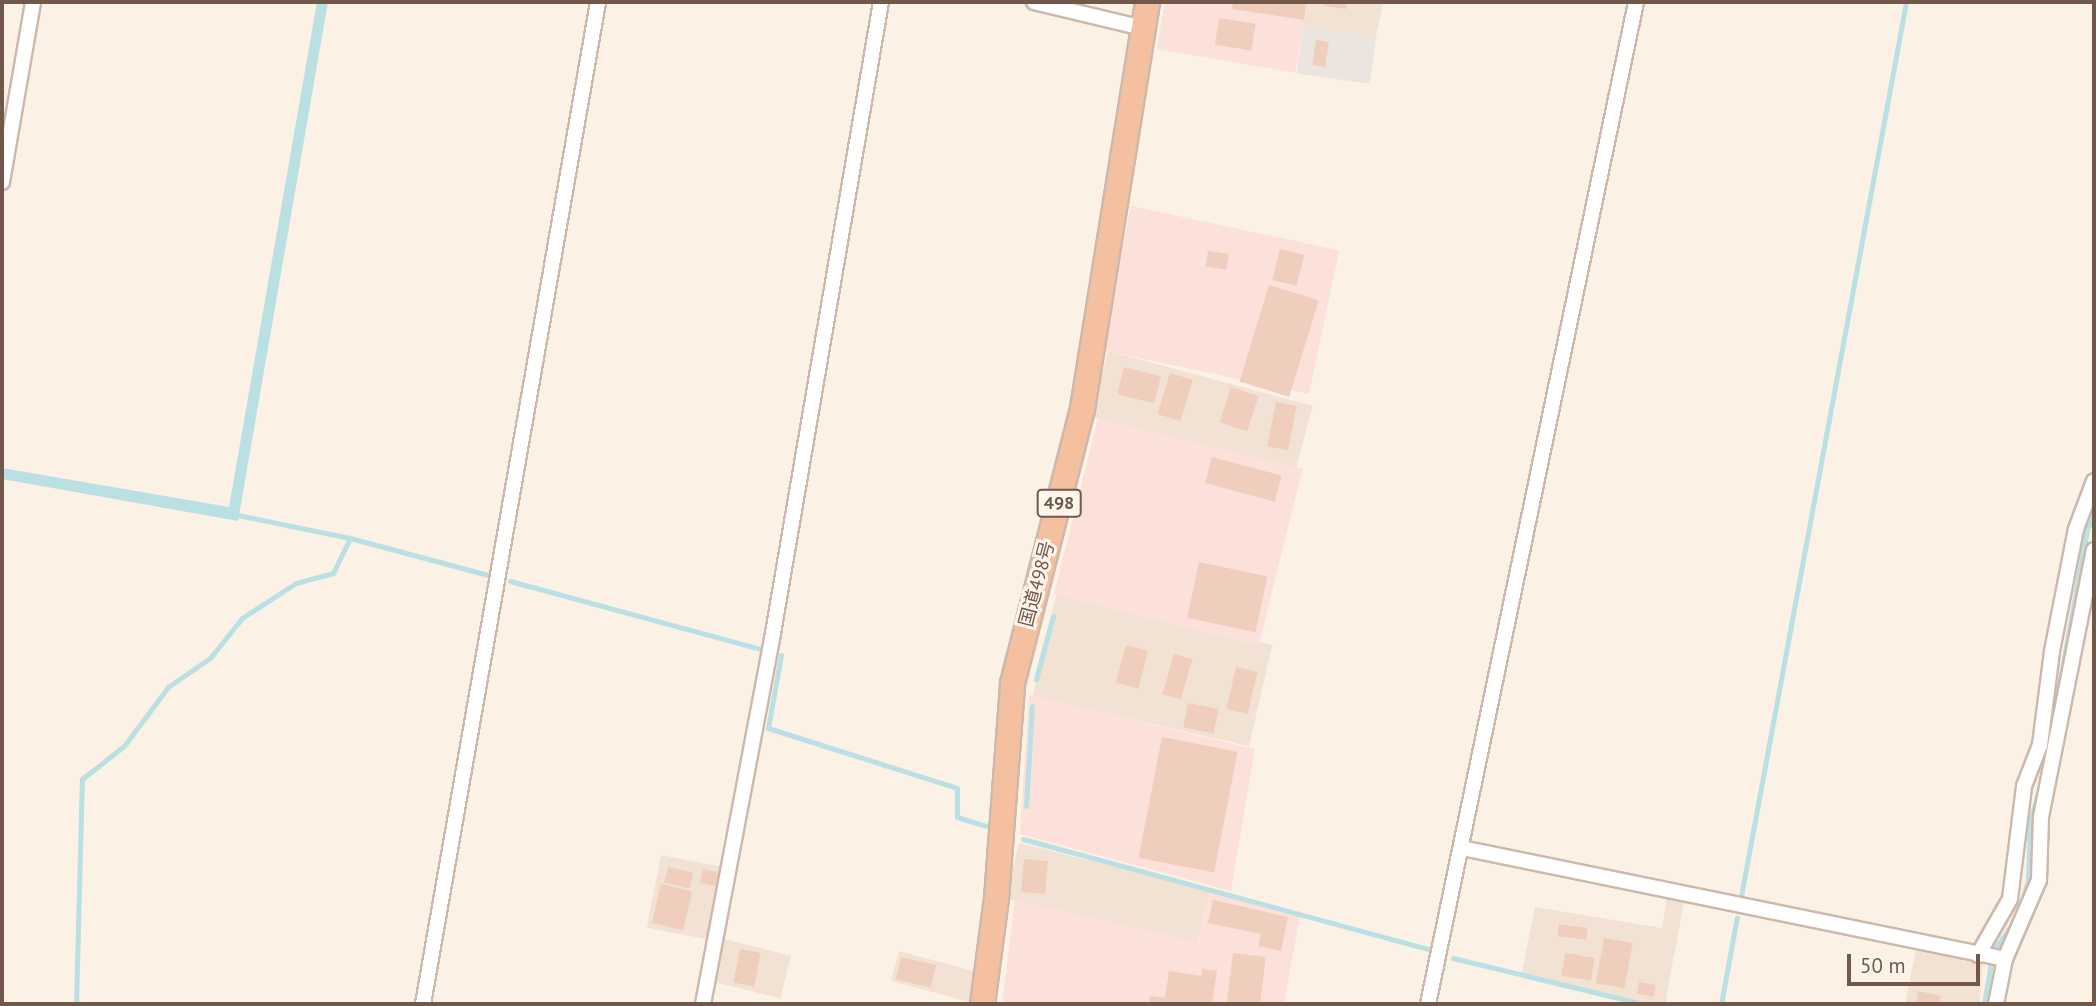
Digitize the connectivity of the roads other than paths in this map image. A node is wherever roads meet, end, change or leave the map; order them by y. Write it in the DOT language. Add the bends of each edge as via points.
graph roads {
  1 [pos="33,2"];
  2 [pos="598,2"];
  3 [pos="881,2"];
  4 [pos="1034,2"];
  5 [pos="1147,2"];
  6 [pos="1636,2"];
  7 [pos="1143,28"];
  8 [pos="2,182"];
  9 [pos="2094,481"];
  10 [pos="2094,550"];
  11 [pos="1462,848"];
  12 [pos="1978,955"];
  13 [pos="2005,959"];
  14 [pos="423,1004"];
  15 [pos="703,1004"];
  16 [pos="982,1004"];
  17 [pos="1428,1004"];
  18 [pos="1996,1004"];
  1 -- 8 [label="street"];
  2 -- 14 [label="street"];
  3 -- 15 [label="street" via="774,626"];
  4 -- 7 [label="street"];
  5 -- 7 [label="highway, 国道498号 / 498"];
  6 -- 11 [label="street"];
  7 -- 16 [label="highway, 国道498号 / 498" via="1082,408 1012,683 996,898"];
  9 -- 12 [label="street" via="2076,529 2052,651 2040,745 2024,786 2010,899"];
  10 -- 13 [label="street" via="2041,817 2039,880"];
  11 -- 12 [label="street"];
  11 -- 17 [label="street"];
  12 -- 13 [label="street"];
  13 -- 18 [label="street"];
}
